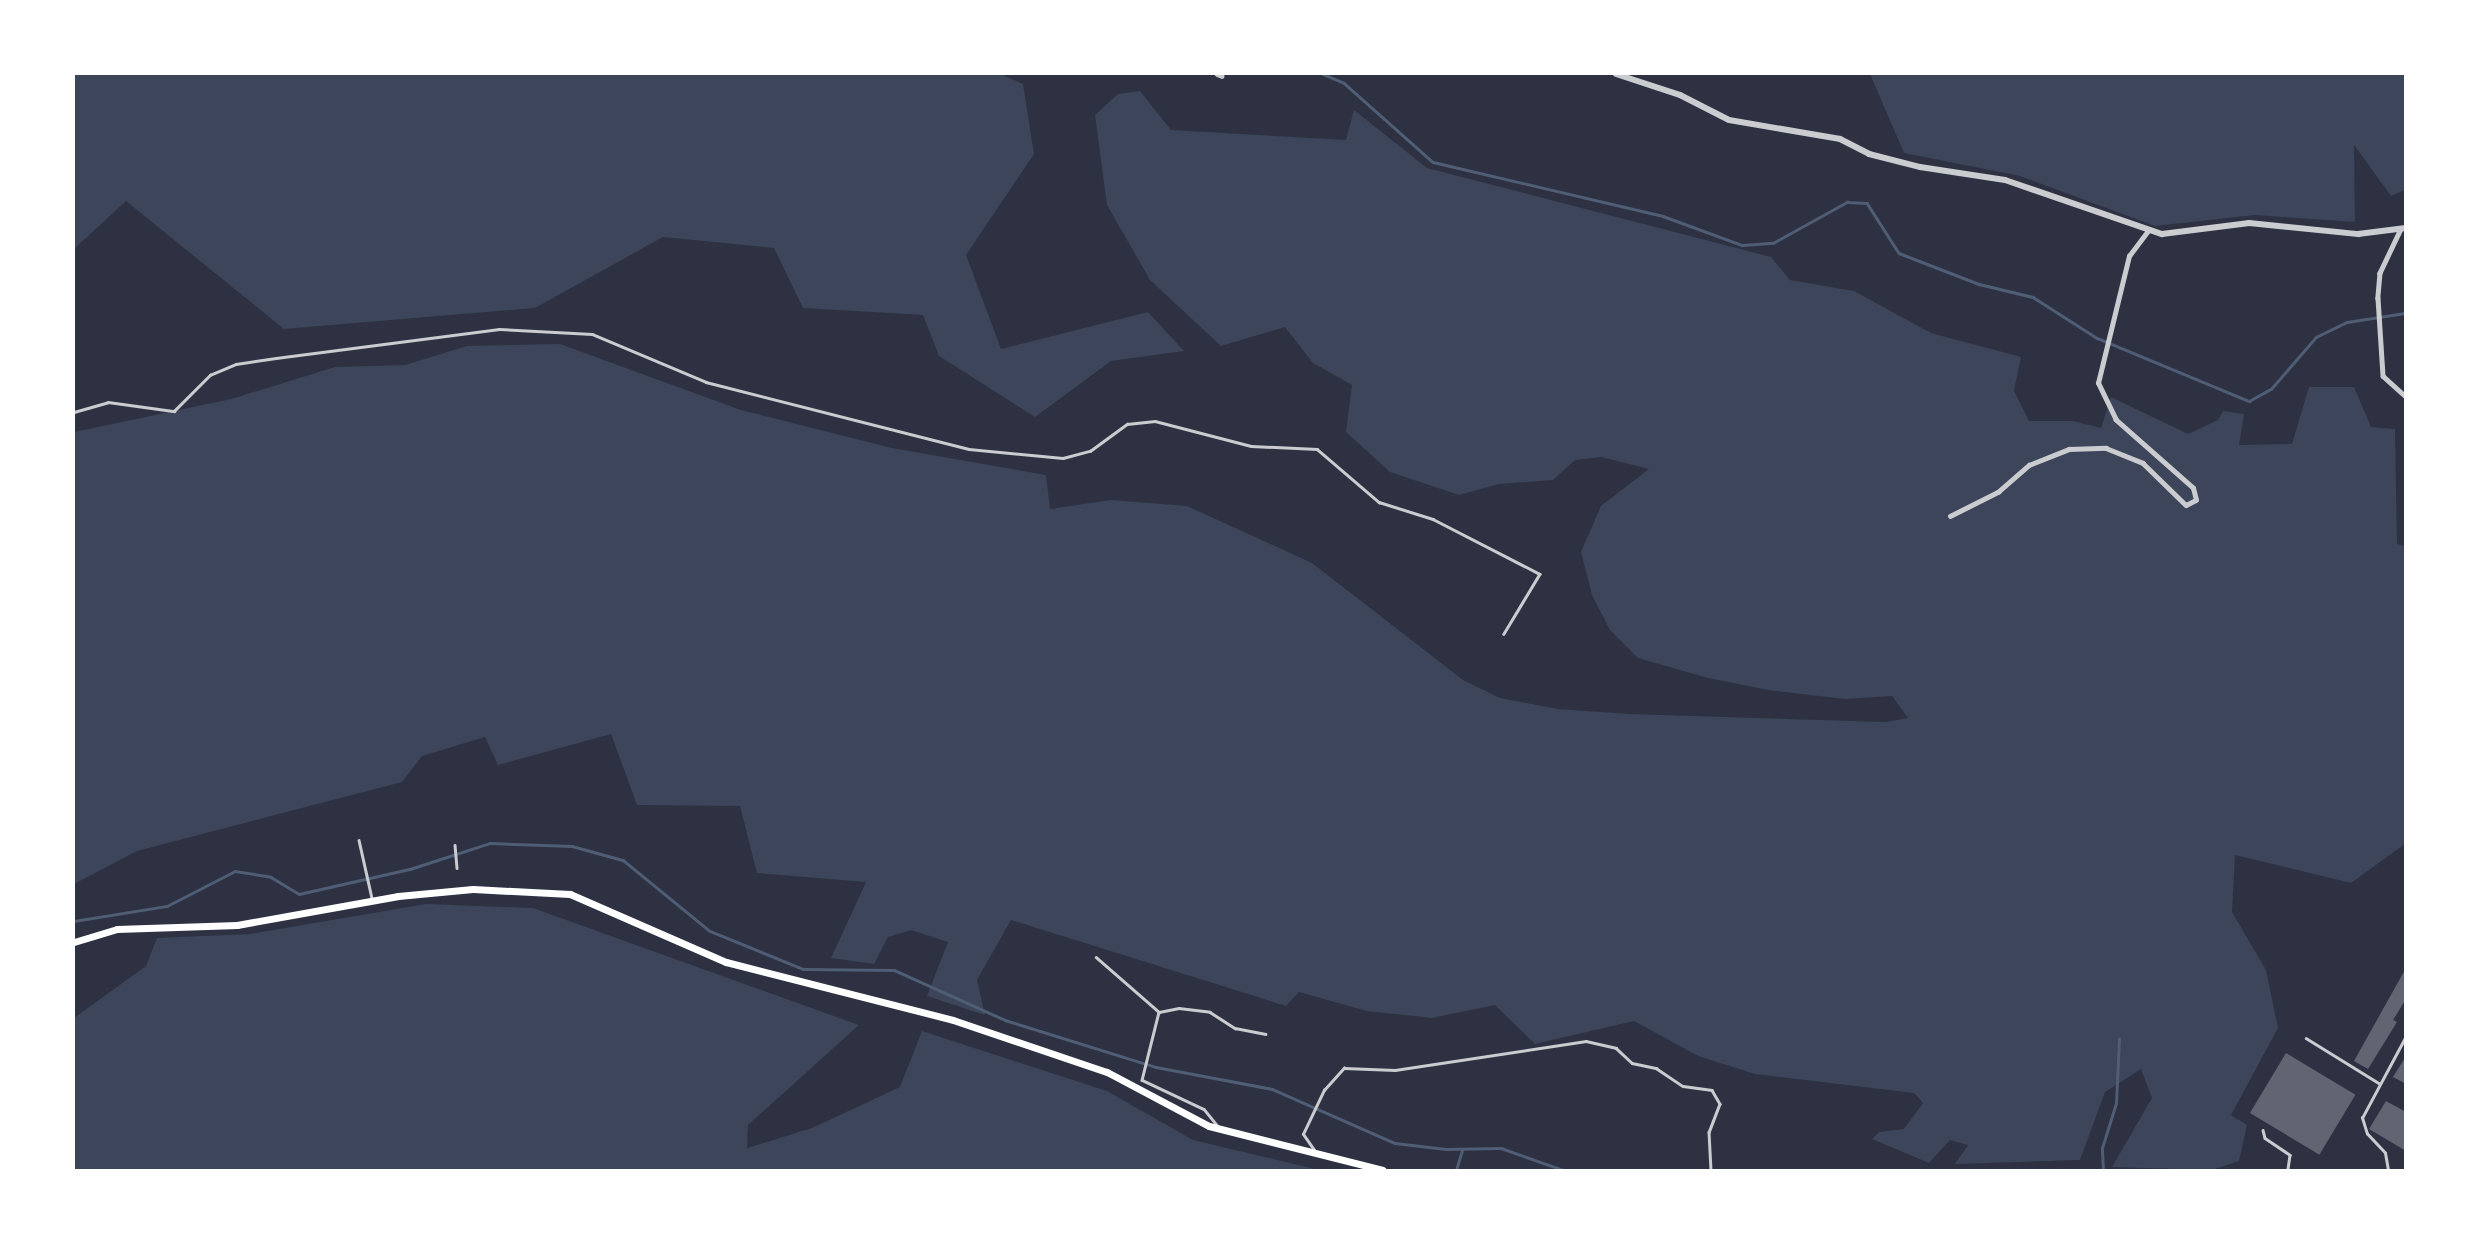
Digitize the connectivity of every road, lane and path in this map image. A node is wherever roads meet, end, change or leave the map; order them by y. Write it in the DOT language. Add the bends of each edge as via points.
graph roads {
  1 [pos="1616,74"];
  2 [pos="2403,228"];
  3 [pos="2148,231"];
  4 [pos="2406,397"];
  5 [pos="74,412"];
  6 [pos="1950,516"];
  7 [pos="1504,634"];
  8 [pos="359,840"];
  9 [pos="455,845"];
  10 [pos="457,868"];
  11 [pos="373,901"];
  12 [pos="74,942"];
  13 [pos="1096,957"];
  14 [pos="1159,1012"];
  15 [pos="1265,1034"];
  16 [pos="2406,1036"];
  17 [pos="2306,1038"];
  18 [pos="2379,1083"];
  19 [pos="1220,1128"];
  20 [pos="2263,1130"];
  21 [pos="1317,1154"];
  22 [pos="1383,1171"];
  23 [pos="1711,1171"];
  24 [pos="2288,1171"];
  25 [pos="2388,1171"];
  1 -- 3 [label="street" via="1681,95 1729,120 1840,139 1869,154 1920,167 2005,180"];
  2 -- 3 [label="street" via="2358,234 2249,223 2189,232"];
  2 -- 4 [label="street" via="2379,273 2378,311 2383,376"];
  3 -- 6 [label="street" via="2129,256 2098,383 2116,420 2193,488 2196,500 2186,505 2143,463 2106,447 2069,449 2029,465 1998,492"];
  5 -- 7 [label="lane" via="108,402 174,411 210,375 236,364 499,329 592,334 706,382 969,449 1063,458 1090,451 1127,424 1155,421 1251,446 1317,449 1379,502 1433,519 1540,574"];
  8 -- 11 [label="lane"];
  9 -- 10 [label="lane"];
  11 -- 12 [label="main road" via="237,925 117,929"];
  11 -- 19 [label="main road" via="473,889 570,894 726,962 953,1020 1107,1072"];
  13 -- 14 [label="lane"];
  14 -- 15 [label="lane" via="1179,1008 1210,1012 1235,1028"];
  14 -- 19 [label="lane" via="1142,1080 1204,1108"];
  16 -- 18 [label="lane"];
  17 -- 18 [label="lane"];
  18 -- 25 [label="lane" via="2362,1126 2385,1153"];
  19 -- 21 [label="main road"];
  20 -- 24 [label="lane" via="2265,1138 2290,1155"];
  21 -- 22 [label="main road"];
  21 -- 23 [label="lane" via="1303,1134 1324,1090 1344,1068 1395,1070 1586,1041 1616,1048 1632,1063 1656,1068 1683,1086 1712,1090 1720,1104 1709,1132"];
}
